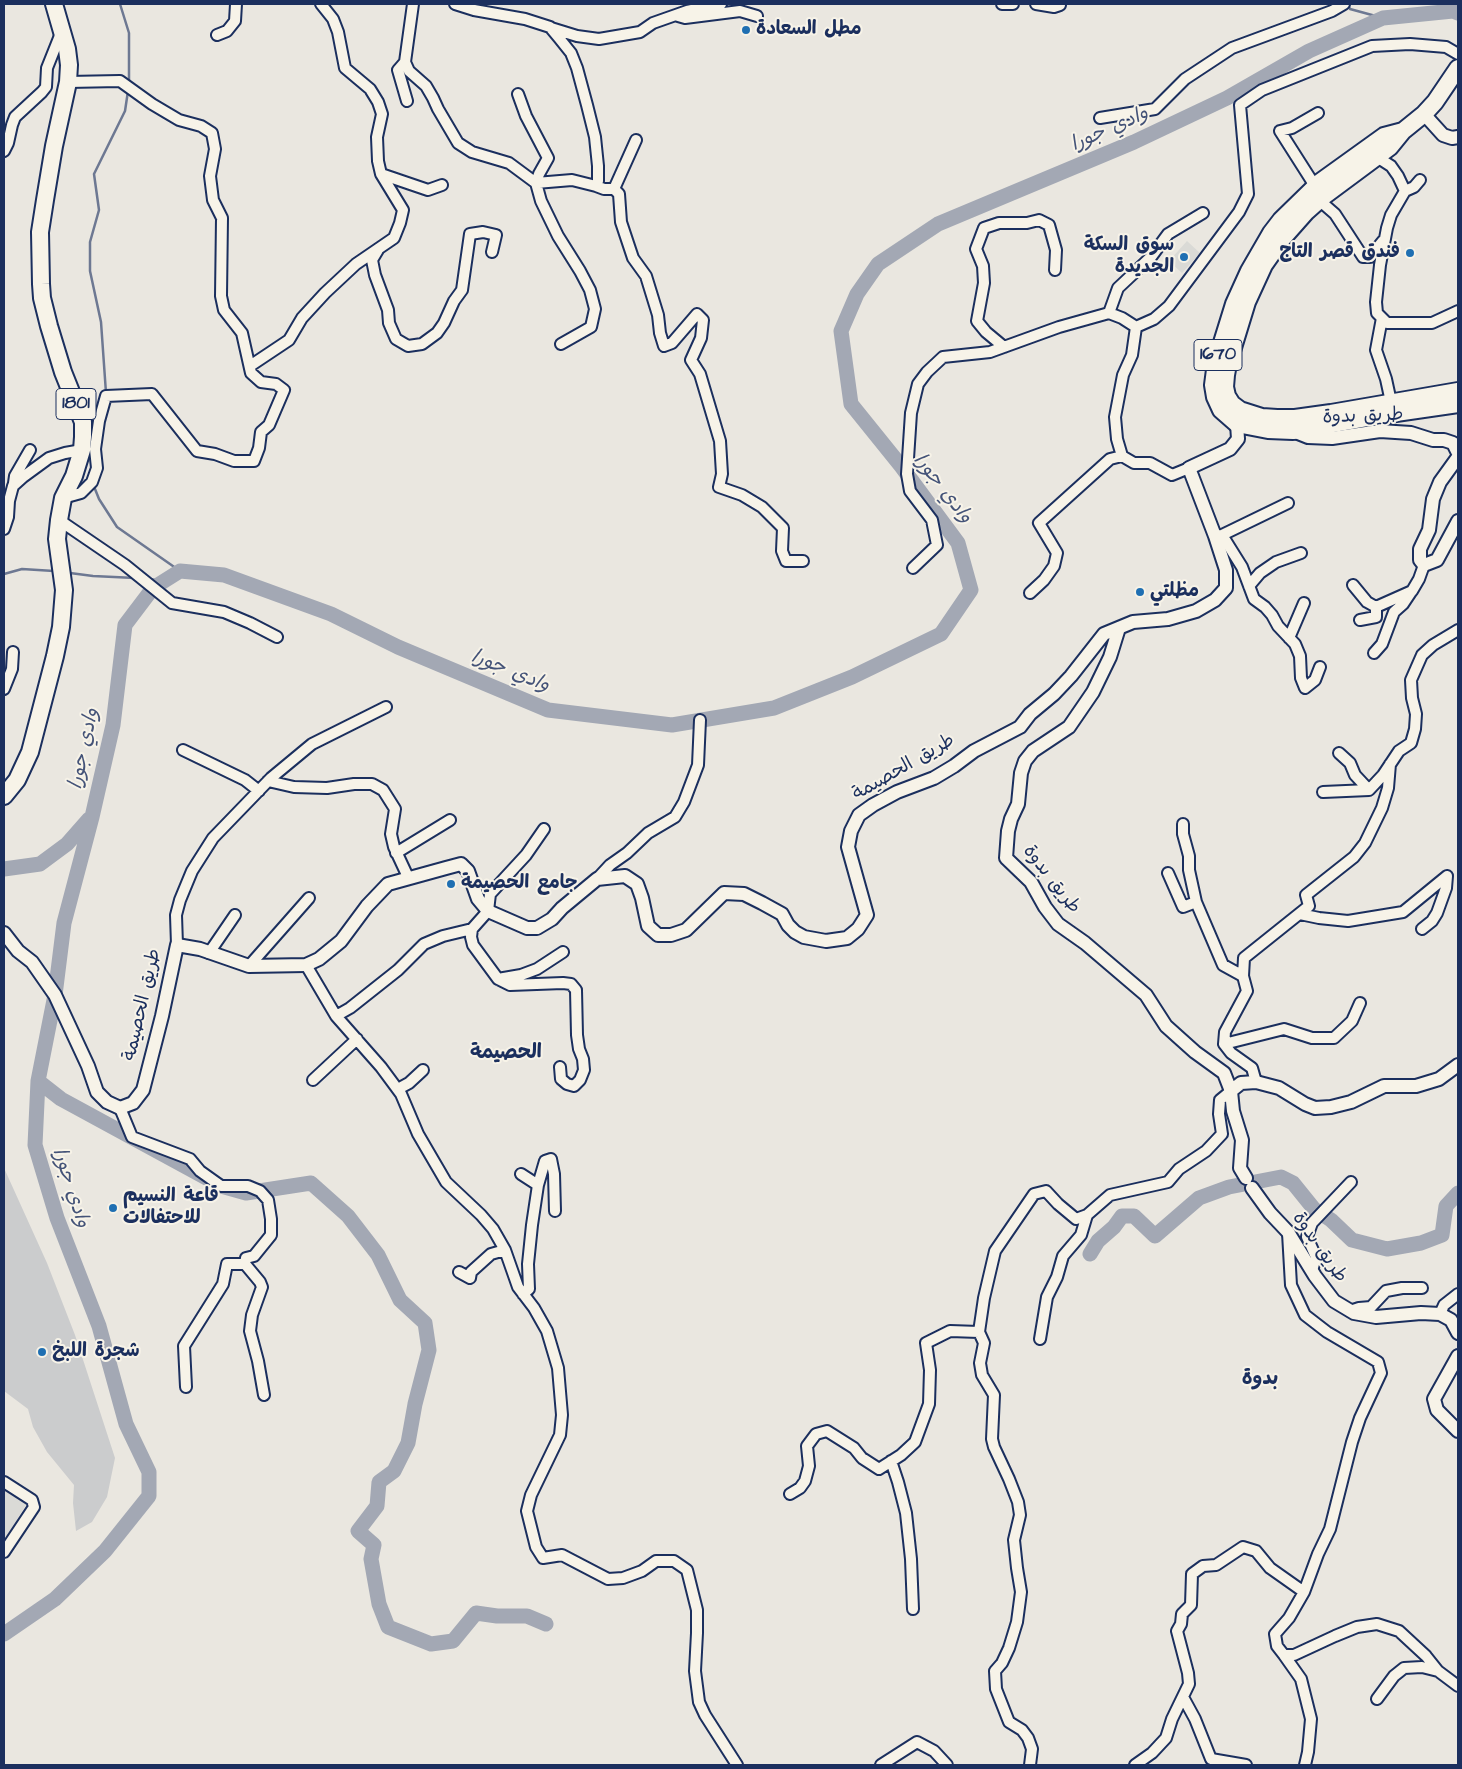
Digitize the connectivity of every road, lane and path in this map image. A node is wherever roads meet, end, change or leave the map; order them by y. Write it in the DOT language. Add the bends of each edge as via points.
graph roads {
  1 [pos="54,4"];
  2 [pos="236,4"];
  3 [pos="320,4"];
  4 [pos="413,4"];
  5 [pos="455,4"];
  6 [pos="721,4"];
  7 [pos="1002,4"];
  8 [pos="1013,4"];
  9 [pos="1036,4"];
  10 [pos="1344,4"];
  11 [pos="1060,5"];
  12 [pos="677,15"];
  13 [pos="757,16"];
  14 [pos="550,27"];
  15 [pos="62,30"];
  16 [pos="217,34"];
  17 [pos="1458,54"];
  18 [pos="406,62"];
  19 [pos="1458,68"];
  20 [pos="68,82"];
  21 [pos="518,94"];
  22 [pos="407,101"];
  23 [pos="1318,113"];
  24 [pos="1424,114"];
  25 [pos="1100,118"];
  26 [pos="1403,131"];
  27 [pos="1458,138"];
  28 [pos="636,140"];
  29 [pos="4,150"];
  30 [pos="1377,157"];
  31 [pos="381,174"];
  32 [pos="1420,180"];
  33 [pos="536,183"];
  34 [pos="442,185"];
  35 [pos="596,186"];
  36 [pos="614,188"];
  37 [pos="1405,191"];
  38 [pos="1317,193"];
  39 [pos="1203,213"];
  40 [pos="1384,239"];
  41 [pos="379,250"];
  42 [pos="492,252"];
  43 [pos="1056,270"];
  44 [pos="1458,311"];
  45 [pos="1109,312"];
  46 [pos="1382,318"];
  47 [pos="1136,327"];
  48 [pos="561,344"];
  49 [pos="1004,347"];
  50 [pos="250,366"];
  51 [pos="1458,391"];
  52 [pos="1391,402"];
  53 [pos="1458,404"];
  54 [pos="1238,417"];
  55 [pos="1293,431"];
  56 [pos="30,450"];
  57 [pos="82,450"];
  58 [pos="1458,455"];
  59 [pos="1122,456"];
  60 [pos="1189,468"];
  61 [pos="14,486"];
  62 [pos="63,498"];
  63 [pos="1288,503"];
  64 [pos="59,520"];
  65 [pos="1458,521"];
  66 [pos="4,529"];
  67 [pos="1219,535"];
  68 [pos="1301,553"];
  69 [pos="803,561"];
  70 [pos="1424,565"];
  71 [pos="913,568"];
  72 [pos="1249,586"];
  73 [pos="1353,586"];
  74 [pos="1412,591"];
  75 [pos="1030,593"];
  76 [pos="1304,602"];
  77 [pos="1376,607"];
  78 [pos="1360,620"];
  79 [pos="1119,628"];
  80 [pos="1458,630"];
  81 [pos="277,637"];
  82 [pos="1290,638"];
  83 [pos="14,652"];
  84 [pos="1374,653"];
  85 [pos="1320,667"];
  86 [pos="4,689"];
  87 [pos="386,707"];
  88 [pos="700,720"];
  89 [pos="183,750"];
  90 [pos="1339,753"];
  91 [pos="1390,764"];
  92 [pos="268,781"];
  93 [pos="1369,790"];
  94 [pos="259,791"];
  95 [pos="1323,792"];
  96 [pos="4,796"];
  97 [pos="450,820"];
  98 [pos="1183,824"];
  99 [pos="544,829"];
  100 [pos="396,853"];
  101 [pos="1168,873"];
  102 [pos="408,877"];
  103 [pos="597,879"];
  104 [pos="308,898"];
  105 [pos="1196,902"];
  106 [pos="488,912"];
  107 [pos="1300,914"];
  108 [pos="235,915"];
  109 [pos="472,929"];
  110 [pos="1422,929"];
  111 [pos="4,934"];
  112 [pos="177,946"];
  113 [pos="564,952"];
  114 [pos="209,953"];
  115 [pos="306,965"];
  116 [pos="249,966"];
  117 [pos="1243,976"];
  118 [pos="498,979"];
  119 [pos="1360,1003"];
  120 [pos="336,1016"];
  121 [pos="357,1039"];
  122 [pos="1224,1044"];
  123 [pos="1458,1065"];
  124 [pos="560,1067"];
  125 [pos="423,1070"];
  126 [pos="313,1080"];
  127 [pos="1256,1082"];
  128 [pos="398,1089"];
  129 [pos="1231,1091"];
  130 [pos="120,1108"];
  131 [pos="521,1174"];
  132 [pos="1351,1182"];
  133 [pos="538,1186"];
  134 [pos="555,1211"];
  135 [pos="1087,1215"];
  136 [pos="1288,1232"];
  137 [pos="505,1250"];
  138 [pos="245,1264"];
  139 [pos="1312,1271"];
  140 [pos="459,1272"];
  141 [pos="1422,1288"];
  142 [pos="523,1294"];
  143 [pos="1458,1294"];
  144 [pos="1350,1311"];
  145 [pos="1440,1314"];
  146 [pos="979,1332"];
  147 [pos="1458,1333"];
  148 [pos="1040,1338"];
  149 [pos="1458,1356"];
  150 [pos="186,1387"];
  151 [pos="264,1395"];
  152 [pos="1458,1430"];
  153 [pos="891,1461"];
  154 [pos="4,1482"];
  155 [pos="790,1494"];
  156 [pos="4,1552"];
  157 [pos="1304,1592"];
  158 [pos="913,1609"];
  159 [pos="1284,1654"];
  160 [pos="1438,1671"];
  161 [pos="1458,1686"];
  162 [pos="1183,1697"];
  163 [pos="1377,1699"];
  164 [pos="737,1765"];
  165 [pos="881,1765"];
  166 [pos="947,1765"];
  167 [pos="1030,1765"];
  168 [pos="1135,1765"];
  169 [pos="1246,1765"];
  170 [pos="1305,1765"];
  1 -- 15 [label="main road, 1801"];
  2 -- 16 [label="street" via="235,22 227,31"];
  3 -- 31 [label="street" via="336,26 345,68 370,89 378,102 382,114 377,137"];
  4 -- 18 [label="street"];
  5 -- 14 [label="street"];
  6 -- 12 [label="street"];
  7 -- 8 [label="street"];
  9 -- 11 [label="street"];
  10 -- 25 [label="street" via="1232,48 1185,79 1155,109"];
  12 -- 13 [label="street" via="685,18 740,11"];
  12 -- 14 [label="street" via="652,23 640,32 599,40"];
  14 -- 35 [label="street" via="577,68 595,137"];
  15 -- 20 [label="main road, 1801" via="69,65"];
  15 -- 29 [label="street" via="47,68 46,87 15,117"];
  17 -- 47 [label="street" via="1446,48 1410,44 1372,46 1270,87 1240,105 1248,194 1239,212 1169,306 1154,319"];
  18 -- 22 [label="street" via="398,70"];
  18 -- 33 [label="street" via="409,71 430,92 458,143 472,152 509,163"];
  19 -- 24 [label="main road"];
  20 -- 50 [label="street" via="120,81 179,120 212,133 215,149 210,176 213,200 222,218 224,310 242,333"];
  20 -- 57 [label="main road, 1801" via="44,200 40,232 41,284 49,326 83,422"];
  21 -- 33 [label="street" via="548,158"];
  23 -- 38 [label="street" via="1280,131"];
  24 -- 26 [label="main road"];
  24 -- 27 [label="street" via="1444,135"];
  26 -- 30 [label="main road, 1670"];
  26 -- 38 [label="main road, 1670" via="1384,136"];
  28 -- 36 [label="street"];
  30 -- 37 [label="street" via="1391,166"];
  30 -- 38 [label="main road, 1670"];
  31 -- 34 [label="street" via="428,190"];
  31 -- 41 [label="street" via="403,210 394,238"];
  32 -- 37 [label="street"];
  33 -- 35 [label="street" via="572,180"];
  33 -- 48 [label="street" via="558,236 590,290 595,309 591,327"];
  35 -- 36 [label="street"];
  36 -- 69 [label="street" via="619,194 621,222 634,258 646,276 664,346 672,343 697,314 703,320 701,338 691,360 700,374 720,441 722,474 719,487 762,507 782,528 782,551 786,561"];
  37 -- 40 [label="street" via="1391,214"];
  38 -- 40 [label="street" via="1363,257 1370,257"];
  38 -- 54 [label="main road, 1670" via="1264,265 1247,302 1226,375 1228,396"];
  39 -- 45 [label="street" via="1168,234 1151,257 1118,288"];
  40 -- 46 [label="street" via="1376,302 1377,313"];
  41 -- 42 [label="street" via="372,260 388,310 388,323 396,338 408,346 422,344 444,323 462,290 470,234 496,235"];
  41 -- 50 [label="street" via="356,264 325,293 302,318 289,340"];
  43 -- 49 [label="street" via="1056,250 1049,226 1040,220 999,223 984,228 976,249 983,266 984,283 977,321"];
  44 -- 46 [label="street" via="1432,323 1388,323"];
  45 -- 47 [label="street"];
  45 -- 49 [label="street"];
  46 -- 52 [label="street" via="1376,350"];
  47 -- 59 [label="street" via="1115,417"];
  49 -- 71 [label="street" via="990,352 943,357 918,384 911,413 907,474 910,491 932,520 937,545"];
  50 -- 62 [label="street" via="251,373 261,382 276,384 284,390 269,425 261,432 254,461 234,461 198,451 152,394 106,396 99,420 95,449 97,468 92,482 81,493"];
  51 -- 52 [label="main road"];
  52 -- 54 [label="main road" via="1295,418"];
  53 -- 55 [label="main road"];
  54 -- 55 [label="main road" via="1268,430"];
  54 -- 60 [label="street" via="1238,439 1230,449"];
  55 -- 58 [label="street, طريق بدوة" via="1308,437 1332,438 1380,431 1411,433 1454,444"];
  56 -- 61 [label="street" via="15,476"];
  57 -- 61 [label="street" via="49,458"];
  57 -- 62 [label="main road, 1801"];
  58 -- 70 [label="street, طريق بدوة" via="1433,499 1429,530 1420,550 1420,560"];
  59 -- 60 [label="street" via="1134,463 1150,462 1172,475"];
  59 -- 75 [label="street" via="1110,459 1040,522 1057,553 1054,566"];
  60 -- 67 [label="street, طريق الحصيمة"];
  61 -- 66 [label="street"];
  62 -- 64 [label="main road, 1801"];
  63 -- 67 [label="street"];
  64 -- 81 [label="street" via="125,565 172,603 224,612"];
  64 -- 96 [label="main road, 1801" via="57,539 64,590 61,627 30,752 17,780"];
  65 -- 70 [label="street" via="1437,560"];
  67 -- 72 [label="street" via="1242,567"];
  67 -- 79 [label="street, طريق الحصيمة" via="1226,588 1215,600 1196,611 1133,622"];
  68 -- 72 [label="street" via="1276,562"];
  70 -- 74 [label="street"];
  72 -- 82 [label="street" via="1254,599 1265,607"];
  73 -- 77 [label="street"];
  74 -- 77 [label="street"];
  74 -- 84 [label="street" via="1394,612 1382,644"];
  76 -- 82 [label="street"];
  77 -- 78 [label="street" via="1376,617"];
  79 -- 103 [label="street, طريق الحصيمة" via="1104,634 1071,676 1020,727 974,751 934,778 897,792 859,815 850,831 848,847 867,915 847,938 826,941 804,937 788,925 782,914 744,894 724,893 686,930 658,935 648,926 637,884 625,876"];
  79 -- 129 [label="street, طريق بدوة" via="1110,657 1093,692 1069,727 1033,751 1025,761 1020,773 1018,804 1008,831 1006,858 1031,882 1058,924 1146,995 1166,1026 1224,1073"];
  80 -- 91 [label="street" via="1422,655 1411,680 1416,714 1411,744 1399,751"];
  82 -- 85 [label="street" via="1300,656 1305,688 1314,680"];
  83 -- 86 [label="street"];
  87 -- 92 [label="street" via="312,744"];
  88 -- 103 [label="street" via="698,764 675,817 648,833"];
  89 -- 94 [label="street" via="245,780"];
  90 -- 93 [label="street"];
  91 -- 93 [label="street"];
  91 -- 107 [label="street" via="1382,808 1365,843 1354,857 1306,895 1309,906"];
  92 -- 94 [label="street"];
  92 -- 100 [label="street" via="294,787 327,788 372,784 383,790 395,809 391,834"];
  93 -- 95 [label="street"];
  94 -- 112 [label="street" via="213,838 192,871 176,915"];
  97 -- 100 [label="street"];
  98 -- 105 [label="street"];
  99 -- 106 [label="street" via="490,894"];
  100 -- 102 [label="street"];
  101 -- 105 [label="street" via="1183,907"];
  102 -- 106 [label="street, طريق الحصيمة" via="461,864 468,871 478,899"];
  102 -- 115 [label="street, طريق الحصيمة" via="388,884 341,941"];
  103 -- 106 [label="street" via="552,919 536,928 527,928"];
  104 -- 116 [label="street"];
  105 -- 117 [label="street" via="1223,965"];
  106 -- 109 [label="street"];
  107 -- 110 [label="street" via="1348,921 1403,912 1447,876 1437,913"];
  107 -- 117 [label="street" via="1244,958"];
  108 -- 114 [label="street"];
  109 -- 118 [label="street" via="474,945"];
  109 -- 120 [label="street" via="424,944 374,990"];
  111 -- 130 [label="street" via="32,962 54,994 97,1092"];
  112 -- 114 [label="street, طريق الحصيمة"];
  112 -- 130 [label="street, طريق الحصيمة" via="143,1090 133,1103"];
  113 -- 118 [label="street" via="537,969"];
  114 -- 116 [label="street, طريق الحصيمة"];
  115 -- 116 [label="street, طريق الحصيمة"];
  115 -- 120 [label="street"];
  117 -- 122 [label="street" via="1247,991 1225,1032"];
  118 -- 124 [label="street" via="510,985 571,984 576,990 579,1049 584,1070 574,1086 561,1079"];
  119 -- 122 [label="street" via="1352,1020 1334,1038 1312,1038 1284,1029"];
  120 -- 121 [label="street"];
  121 -- 126 [label="street"];
  121 -- 128 [label="street"];
  122 -- 127 [label="street" via="1252,1068"];
  123 -- 127 [label="street" via="1439,1079 1416,1086 1384,1086 1331,1108 1315,1108 1279,1088"];
  125 -- 128 [label="street"];
  127 -- 129 [label="street" via="1241,1083"];
  128 -- 137 [label="street" via="418,1134 446,1182 481,1215"];
  129 -- 135 [label="street" via="1220,1100 1222,1134 1206,1150 1179,1169 1168,1182 1110,1195"];
  129 -- 136 [label="street, طريق بدوة" via="1242,1140 1240,1168 1270,1213"];
  130 -- 138 [label="street" via="132,1137 190,1159 221,1186 248,1186 260,1191 268,1200 271,1234 254,1256 246,1258"];
  131 -- 133 [label="street"];
  132 -- 139 [label="street" via="1312,1223 1307,1237 1316,1257"];
  133 -- 134 [label="street" via="545,1161 551,1159"];
  133 -- 142 [label="street" via="528,1264 529,1289"];
  135 -- 146 [label="street" via="1076,1219 1046,1191 1034,1194 995,1251"];
  135 -- 148 [label="street" via="1081,1235 1063,1256 1047,1297"];
  136 -- 139 [label="street, طريق بدوة"];
  136 -- 157 [label="street" via="1291,1285 1305,1315 1326,1332 1378,1362 1381,1373 1360,1418 1330,1529"];
  137 -- 140 [label="street" via="491,1254 471,1272 470,1278"];
  137 -- 142 [label="street"];
  138 -- 150 [label="street" via="227,1264 223,1284 184,1346"];
  138 -- 151 [label="street" via="262,1287 250,1332"];
  139 -- 144 [label="street, طريق بدوة" via="1334,1301"];
  141 -- 144 [label="street" via="1386,1291 1371,1307"];
  142 -- 164 [label="street" via="547,1331 558,1368 562,1414 560,1435 531,1495 527,1511 536,1548 543,1558 562,1555 608,1579 623,1578 656,1562 674,1561 687,1570 697,1610 695,1672 699,1702"];
  143 -- 145 [label="street" via="1444,1305"];
  144 -- 145 [label="street, طريق بدوة" via="1376,1317"];
  145 -- 147 [label="street" via="1451,1320"];
  146 -- 153 [label="street" via="950,1331 926,1343 930,1370 929,1404 915,1442"];
  146 -- 167 [label="street" via="984,1343 980,1363 982,1375 994,1395 992,1439 1018,1502 1020,1515 1014,1540 1021,1592 1017,1622 1010,1648 995,1672 996,1689 1009,1722 1028,1738 1032,1749"];
  149 -- 152 [label="street" via="1434,1399 1437,1410"];
  153 -- 155 [label="street" via="879,1469 827,1431 816,1434 807,1446 809,1466 805,1481"];
  153 -- 158 [label="street" via="906,1513"];
  154 -- 156 [label="street" via="32,1500 34,1506"];
  157 -- 159 [label="street" via="1275,1634 1277,1646"];
  157 -- 162 [label="street" via="1270,1568 1256,1551 1242,1548 1216,1565 1203,1566 1192,1574 1191,1605 1182,1614 1177,1631 1189,1684"];
  159 -- 160 [label="street" via="1294,1655 1357,1627 1377,1624 1399,1631"];
  159 -- 170 [label="street" via="1301,1679 1311,1719"];
  160 -- 161 [label="street"];
  160 -- 163 [label="street" via="1422,1667 1404,1668"];
  162 -- 168 [label="street" via="1166,1738"];
  162 -- 169 [label="street" via="1211,1759"];
  165 -- 166 [label="street" via="917,1742 934,1751"];
}
